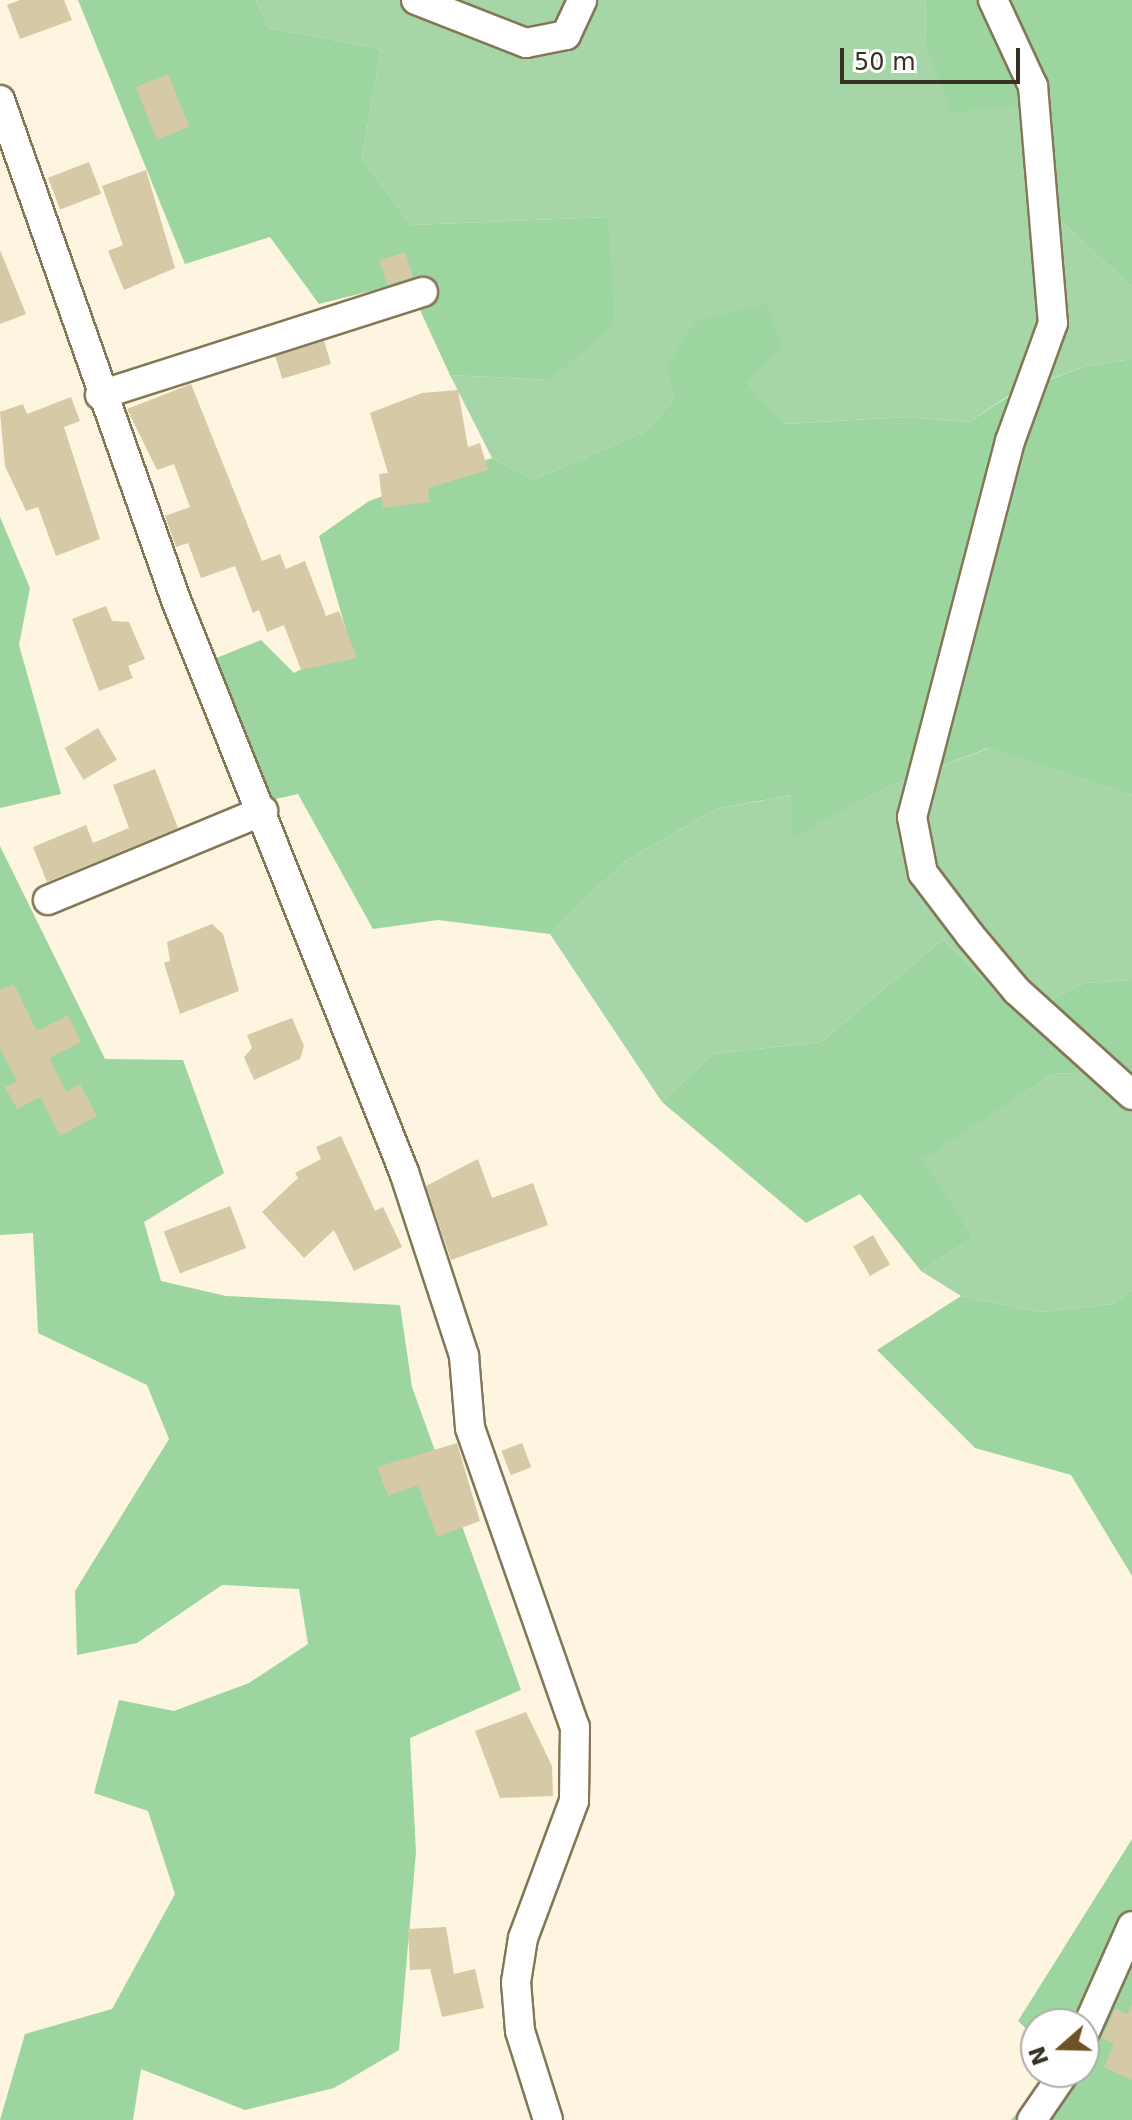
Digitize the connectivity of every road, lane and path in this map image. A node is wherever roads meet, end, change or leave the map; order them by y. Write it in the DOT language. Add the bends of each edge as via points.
graph roads {
  1 [pos="416,0"];
  2 [pos="582,0"];
  3 [pos="993,0"];
  4 [pos="0,100"];
  5 [pos="423,292"];
  6 [pos="100,395"];
  7 [pos="263,811"];
  8 [pos="48,900"];
  9 [pos="1132,1095"];
  10 [pos="1132,1926"];
  11 [pos="1096,2008"];
  12 [pos="1054,2088"];
  13 [pos="548,2120"];
  14 [pos="1032,2120"];
  1 -- 2 [label="street" via="526,43 566,35"];
  3 -- 9 [label="street" via="1033,86 1053,323 1010,441 912,817 923,873 970,935 1017,991"];
  4 -- 6 [label="street"];
  5 -- 6 [label="street"];
  6 -- 7 [label="street"];
  7 -- 8 [label="street"];
  7 -- 13 [label="street" via="409,1186 464,1356 470,1428 575,1727 574,1801 523,1938 516,1982 520,2031"];
  10 -- 11 [label="street"];
  12 -- 14 [label="street"];
}
